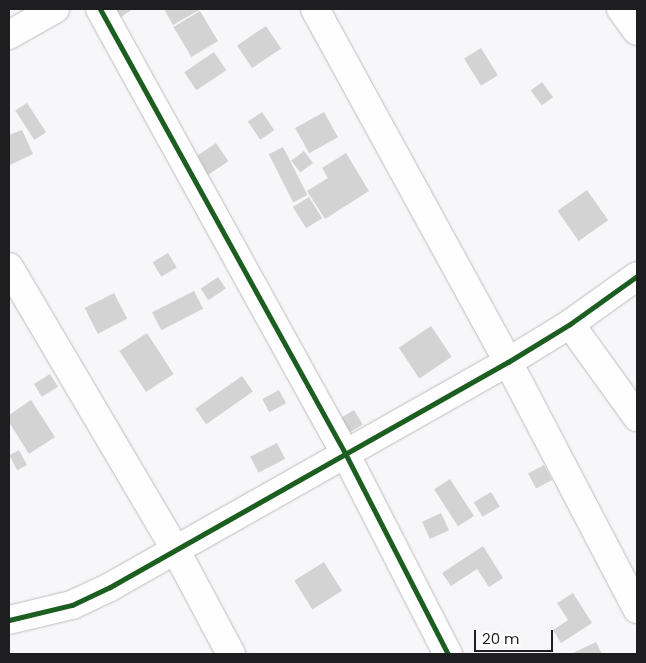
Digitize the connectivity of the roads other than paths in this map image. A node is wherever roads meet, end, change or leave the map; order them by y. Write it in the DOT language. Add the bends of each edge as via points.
graph roads {
  1 [pos="55,9"];
  2 [pos="100,9"];
  3 [pos="315,9"];
  4 [pos="621,9"];
  5 [pos="637,31"];
  6 [pos="9,35"];
  7 [pos="9,267"];
  8 [pos="637,276"];
  9 [pos="570,324"];
  10 [pos="508,362"];
  11 [pos="637,417"];
  12 [pos="346,453"];
  13 [pos="175,549"];
  14 [pos="637,609"];
  15 [pos="9,620"];
  16 [pos="231,654"];
  17 [pos="448,654"];
  1 -- 6 [label="street"];
  2 -- 12 [label="street"];
  3 -- 10 [label="street"];
  4 -- 5 [label="street"];
  7 -- 13 [label="street"];
  8 -- 9 [label="street"];
  9 -- 10 [label="street"];
  9 -- 11 [label="street"];
  10 -- 12 [label="street"];
  10 -- 14 [label="street"];
  12 -- 13 [label="street"];
  12 -- 17 [label="street"];
  13 -- 15 [label="street" via="72,605"];
  13 -- 16 [label="street"];
}
